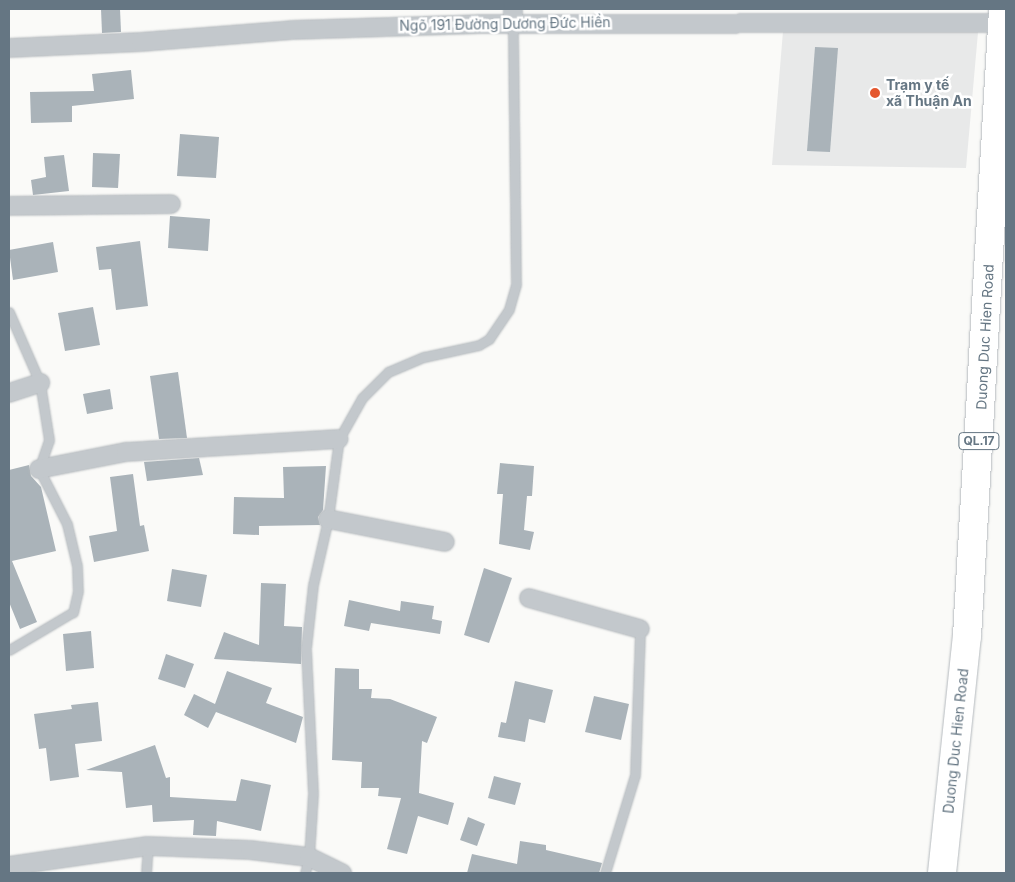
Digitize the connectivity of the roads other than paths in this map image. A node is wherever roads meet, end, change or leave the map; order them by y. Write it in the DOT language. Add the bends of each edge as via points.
graph roads {
  1 [pos="513,16"];
  2 [pos="1004,18"];
  3 [pos="9,48"];
  4 [pos="1003,87"];
  5 [pos="171,204"];
  6 [pos="9,206"];
  7 [pos="9,312"];
  8 [pos="40,383"];
  9 [pos="9,393"];
  10 [pos="339,439"];
  11 [pos="39,469"];
  12 [pos="328,519"];
  13 [pos="444,542"];
  14 [pos="529,598"];
  15 [pos="640,629"];
  16 [pos="9,650"];
  17 [pos="148,846"];
  18 [pos="307,865"];
  19 [pos="9,866"];
  20 [pos="10,873"];
  21 [pos="146,873"];
  22 [pos="342,873"];
  23 [pos="605,873"];
  24 [pos="942,873"];
  1 -- 2 [label="street, Ngõ 191 Đường Dương Đức Hiền"];
  1 -- 3 [label="street, Ngõ 191 Đường Dương Đức Hiền"];
  1 -- 10 [label="lane" via="516,284 509,309 489,339 479,345 424,357 388,372 362,398"];
  2 -- 4 [label="highway, Duong Duc Hien Road / QL.17"];
  4 -- 24 [label="highway, Duong Duc Hien Road / QL.17" via="967,636"];
  5 -- 6 [label="street"];
  7 -- 8 [label="lane"];
  8 -- 9 [label="street"];
  8 -- 11 [label="lane" via="49,440"];
  10 -- 11 [label="street" via="126,452"];
  10 -- 12 [label="lane"];
  11 -- 16 [label="lane" via="68,524 77,566 77,602 72,612"];
  12 -- 13 [label="street"];
  12 -- 18 [label="lane" via="313,585 306,648 313,793"];
  14 -- 15 [label="street"];
  15 -- 23 [label="lane" via="635,775"];
  17 -- 18 [label="street" via="250,850"];
  17 -- 19 [label="street"];
  17 -- 21 [label="lane"];
  18 -- 22 [label="street"];
  19 -- 20 [label="lane"];
}
